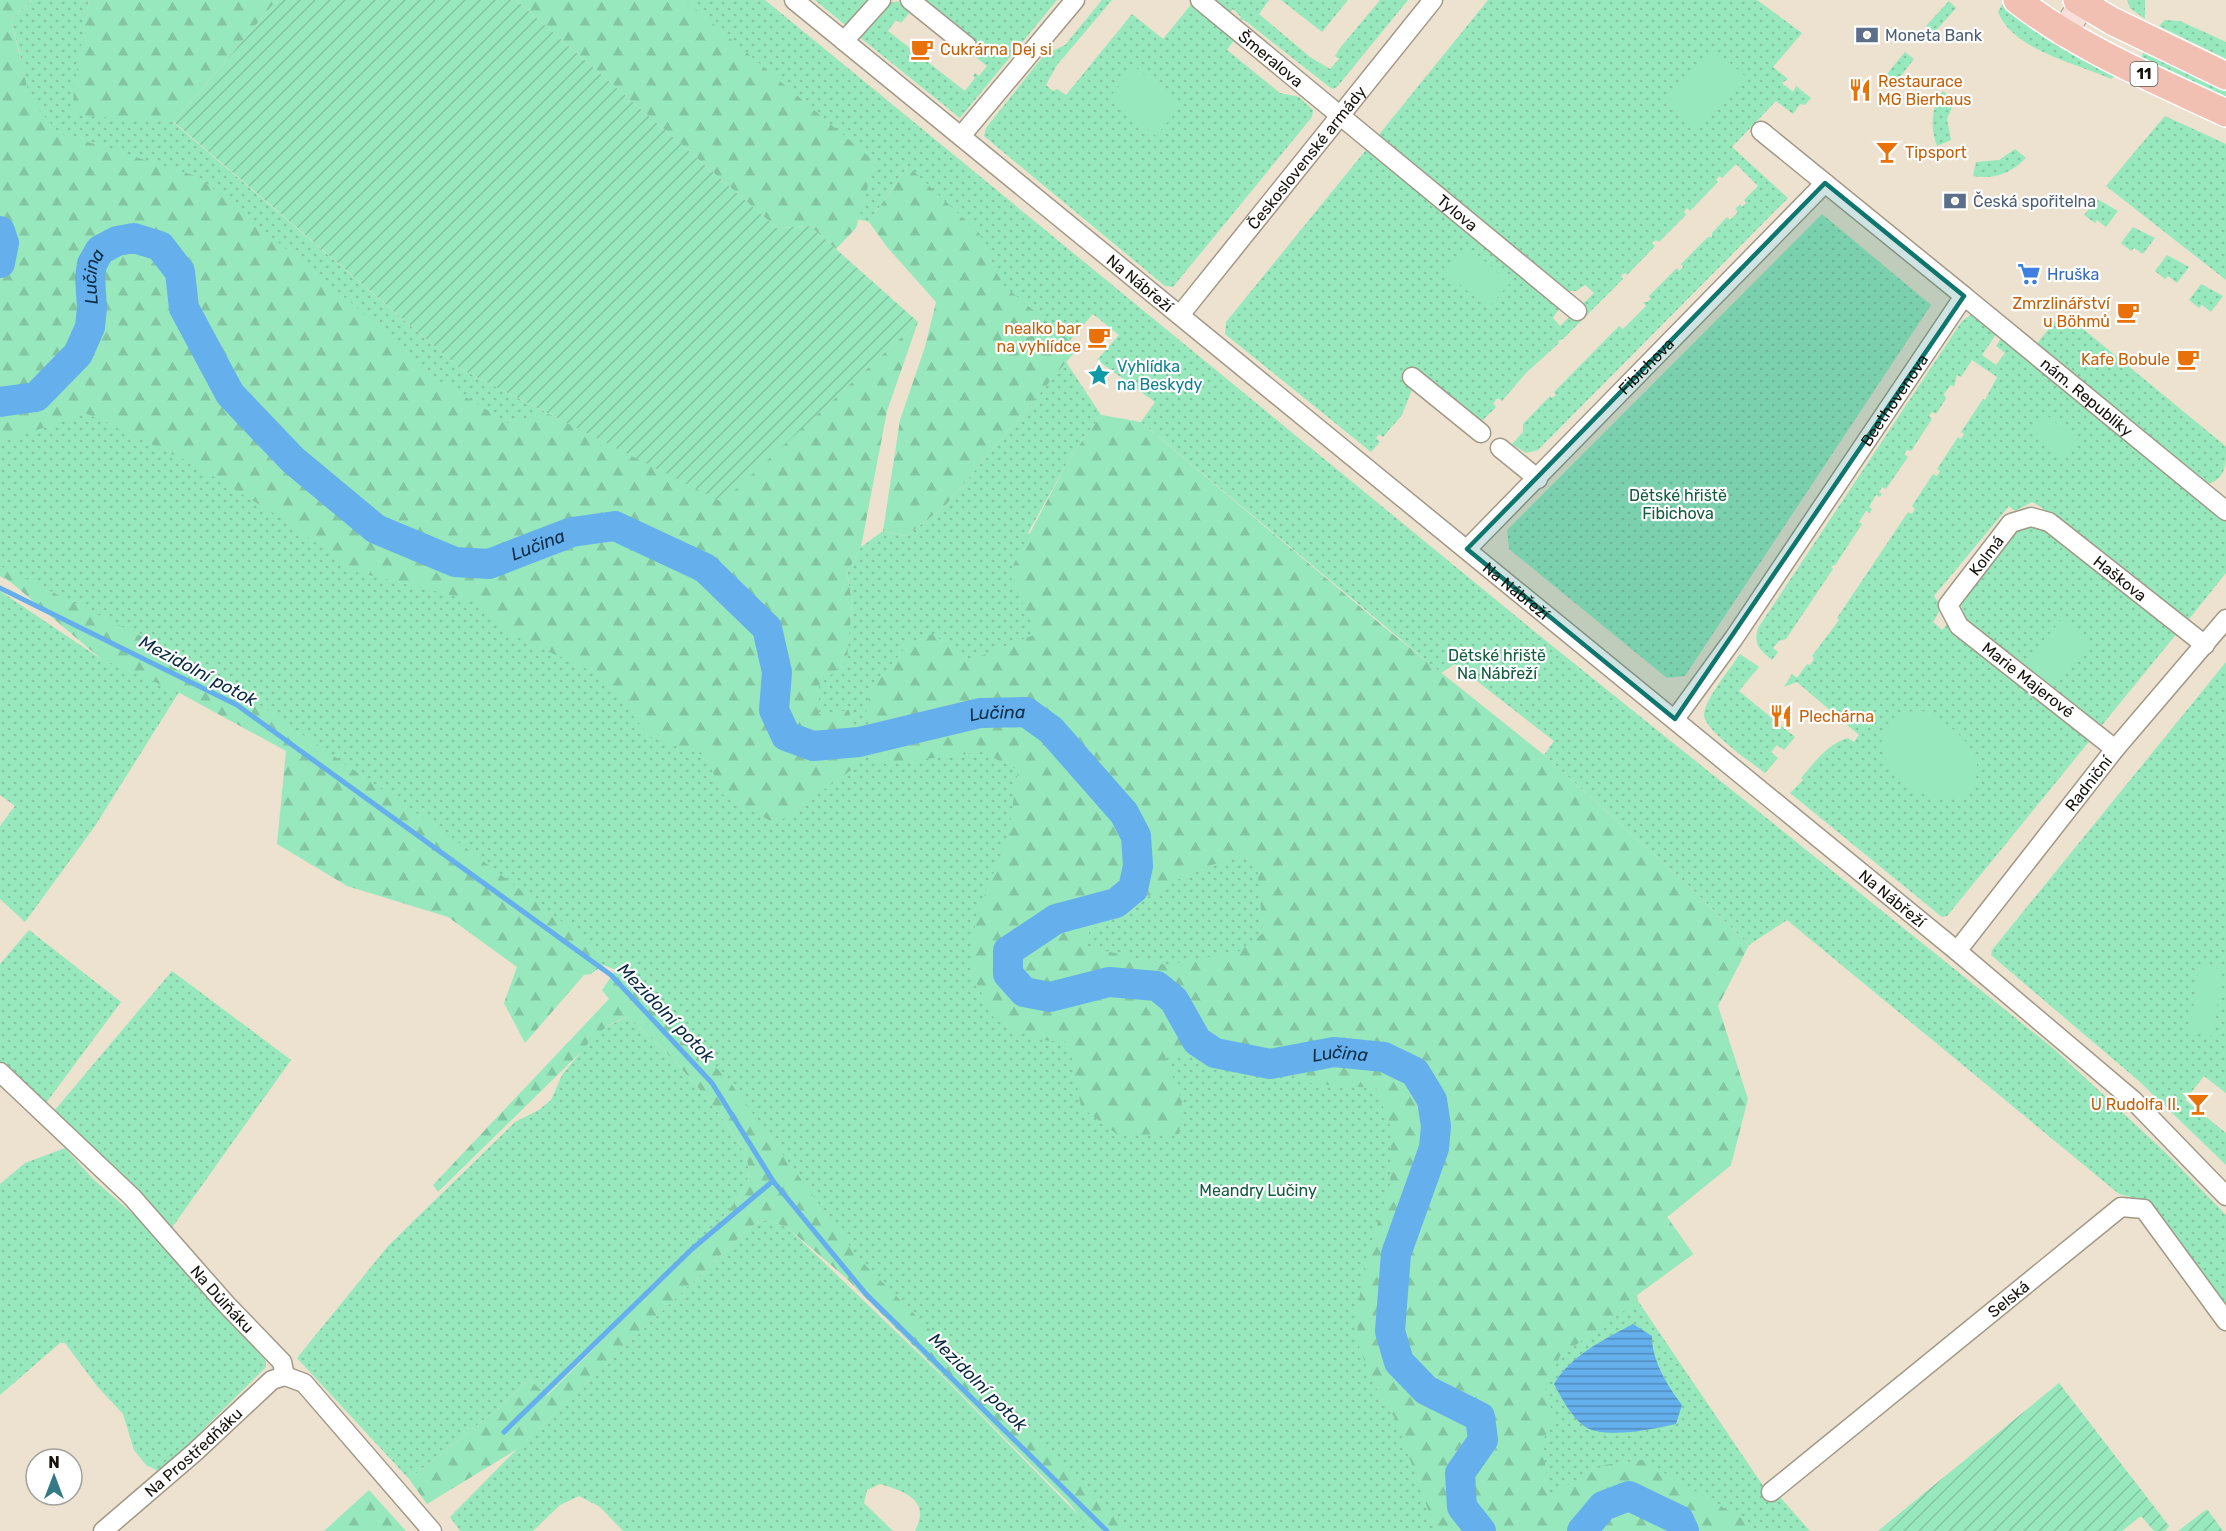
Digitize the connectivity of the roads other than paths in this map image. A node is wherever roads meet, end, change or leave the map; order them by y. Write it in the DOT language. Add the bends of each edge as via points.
graph roads {
  1 [pos="794,0"];
  2 [pos="881,0"];
  3 [pos="910,0"];
  4 [pos="1075,0"];
  5 [pos="1200,0"];
  6 [pos="1433,0"];
  7 [pos="2017,0"];
  8 [pos="2081,1"];
  9 [pos="2063,33"];
  10 [pos="844,41"];
  11 [pos="967,46"];
  12 [pos="2226,76"];
  13 [pos="2226,113"];
  14 [pos="1342,114"];
  15 [pos="1761,131"];
  16 [pos="961,136"];
  17 [pos="1825,183"];
  18 [pos="1964,296"];
  19 [pos="1577,311"];
  20 [pos="1180,315"];
  21 [pos="1412,377"];
  22 [pos="1481,433"];
  23 [pos="1500,448"];
  24 [pos="1538,479"];
  25 [pos="2226,511"];
  26 [pos="2031,517"];
  27 [pos="1467,549"];
  28 [pos="1948,605"];
  29 [pos="2226,619"];
  30 [pos="2205,645"];
  31 [pos="1675,719"];
  32 [pos="2115,749"];
  33 [pos="1957,951"];
  34 [pos="0,1072"];
  35 [pos="2226,1196"];
  36 [pos="2226,1321"];
  37 [pos="285,1376"];
  38 [pos="1771,1492"];
  39 [pos="103,1531"];
  40 [pos="432,1531"];
  1 -- 10 [label="street, Na Nábřeží"];
  2 -- 10 [label="street"];
  3 -- 11 [label="street"];
  4 -- 16 [label="street"];
  5 -- 14 [label="street, Šmeralova"];
  6 -- 14 [label="street, Československé armády"];
  7 -- 9 [label="main road, 11"];
  8 -- 9 [label="street"];
  8 -- 12 [label="main road, 11" via="2112,21"];
  9 -- 13 [label="main road, 11"];
  10 -- 16 [label="street, Na Nábřeží"];
  14 -- 19 [label="street, Tylova"];
  14 -- 20 [label="street, Československé armády"];
  15 -- 17 [label="street"];
  16 -- 20 [label="street, Na Nábřeží"];
  17 -- 18 [label="street"];
  17 -- 24 [label="street, Fibichova"];
  18 -- 25 [label="street, nám. Republiky"];
  18 -- 31 [label="street, Beethovenova" via="1734,638"];
  20 -- 27 [label="street, Na Nábřeží"];
  21 -- 22 [label="street"];
  23 -- 24 [label="street"];
  24 -- 27 [label="street, Fibichova"];
  26 -- 28 [label="street, Kolmá" via="2011,523"];
  26 -- 30 [label="street, Haškova" via="2049,522"];
  27 -- 31 [label="street, Na Nábřeží"];
  28 -- 32 [label="street, Marie Majerové" via="1959,626"];
  29 -- 30 [label="street, Radniční"];
  30 -- 32 [label="street, Radniční"];
  31 -- 33 [label="street, Na Nábřeží"];
  32 -- 33 [label="street, Radniční"];
  33 -- 35 [label="street, Na Nábřeží" via="2133,1100"];
  34 -- 37 [label="street, Na Důlňáku" via="132,1197 282,1362"];
  36 -- 38 [label="street, Selská" via="2144,1209 2121,1207"];
  37 -- 39 [label="street, Na Prostředňáku" via="272,1380"];
  37 -- 40 [label="street" via="304,1383"];
}
